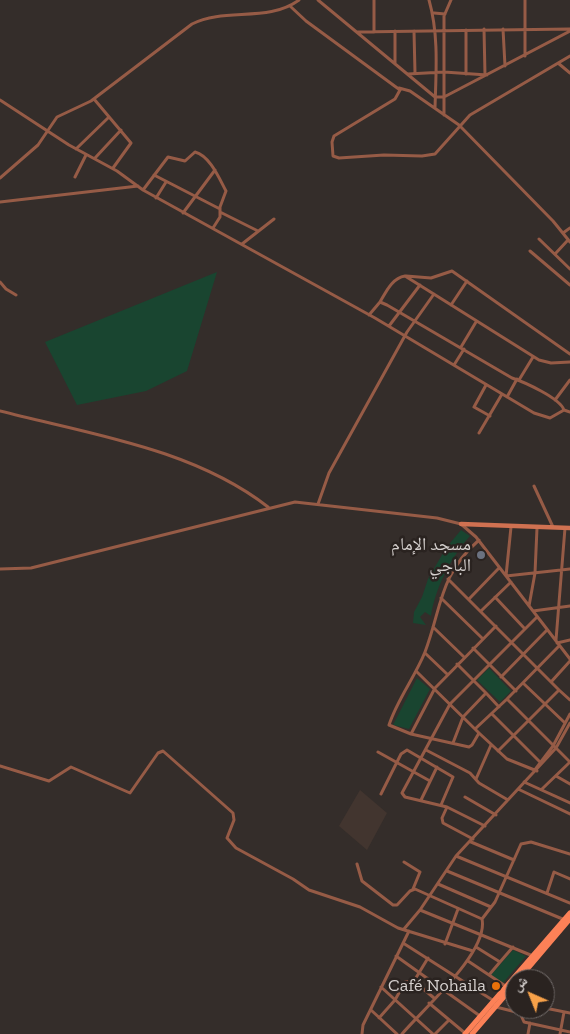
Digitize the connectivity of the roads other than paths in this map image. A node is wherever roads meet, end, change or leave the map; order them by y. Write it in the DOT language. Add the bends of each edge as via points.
graph roads {
  1 [pos="318,0"];
  2 [pos="374,0"];
  3 [pos="429,0"];
  4 [pos="451,0"];
  5 [pos="525,0"];
  6 [pos="297,1"];
  7 [pos="290,6"];
  8 [pos="434,13"];
  9 [pos="445,14"];
  10 [pos="503,29"];
  11 [pos="524,29"];
  12 [pos="436,30"];
  13 [pos="444,30"];
  14 [pos="466,30"];
  15 [pos="484,30"];
  16 [pos="570,30"];
  17 [pos="395,31"];
  18 [pos="414,31"];
  19 [pos="356,32"];
  20 [pos="374,32"];
  21 [pos="525,56"];
  22 [pos="570,56"];
  23 [pos="558,62"];
  24 [pos="395,64"];
  25 [pos="505,66"];
  26 [pos="436,72"];
  27 [pos="444,72"];
  28 [pos="570,73"];
  29 [pos="407,74"];
  30 [pos="415,74"];
  31 [pos="466,74"];
  32 [pos="486,75"];
  33 [pos="399,88"];
  34 [pos="435,96"];
  35 [pos="444,97"];
  36 [pos="94,99"];
  37 [pos="0,100"];
  38 [pos="435,109"];
  39 [pos="444,116"];
  40 [pos="109,117"];
  41 [pos="459,125"];
  42 [pos="121,130"];
  43 [pos="48,132"];
  44 [pos="76,149"];
  45 [pos="86,155"];
  46 [pos="94,158"];
  47 [pos="113,168"];
  48 [pos="214,170"];
  49 [pos="154,175"];
  50 [pos="75,177"];
  51 [pos="0,178"];
  52 [pos="166,182"];
  53 [pos="138,186"];
  54 [pos="143,190"];
  55 [pos="194,197"];
  56 [pos="156,198"];
  57 [pos="0,202"];
  58 [pos="220,211"];
  59 [pos="183,213"];
  60 [pos="274,219"];
  61 [pos="213,228"];
  62 [pos="570,228"];
  63 [pos="258,231"];
  64 [pos="563,234"];
  65 [pos="539,239"];
  66 [pos="569,241"];
  67 [pos="242,244"];
  68 [pos="530,251"];
  69 [pos="554,254"];
  70 [pos="570,269"];
  71 [pos="405,276"];
  72 [pos="467,281"];
  73 [pos="0,282"];
  74 [pos="420,285"];
  75 [pos="570,285"];
  76 [pos="434,294"];
  77 [pos="16,295"];
  78 [pos="380,302"];
  79 [pos="451,305"];
  80 [pos="400,312"];
  81 [pos="369,315"];
  82 [pos="414,320"];
  83 [pos="476,322"];
  84 [pos="389,326"];
  85 [pos="405,335"];
  86 [pos="463,348"];
  87 [pos="570,354"];
  88 [pos="533,357"];
  89 [pos="570,362"];
  90 [pos="454,365"];
  91 [pos="518,380"];
  92 [pos="570,380"];
  93 [pos="486,385"];
  94 [pos="502,394"];
  95 [pos="507,397"];
  96 [pos="555,400"];
  97 [pos="564,410"];
  98 [pos="0,411"];
  99 [pos="570,412"];
  100 [pos="490,416"];
  101 [pos="479,433"];
  102 [pos="534,486"];
  103 [pos="318,504"];
  104 [pos="269,508"];
  105 [pos="461,524"];
  106 [pos="511,526"];
  107 [pos="537,528"];
  108 [pos="553,528"];
  109 [pos="567,528"];
  110 [pos="479,540"];
  111 [pos="500,568"];
  112 [pos="0,569"];
  113 [pos="570,569"];
  114 [pos="561,570"];
  115 [pos="534,573"];
  116 [pos="506,576"];
  117 [pos="448,579"];
  118 [pos="510,582"];
  119 [pos="495,597"];
  120 [pos="441,598"];
  121 [pos="469,599"];
  122 [pos="529,606"];
  123 [pos="558,606"];
  124 [pos="570,606"];
  125 [pos="481,611"];
  126 [pos="533,611"];
  127 [pos="537,617"];
  128 [pos="496,626"];
  129 [pos="433,627"];
  130 [pos="525,629"];
  131 [pos="547,630"];
  132 [pos="483,639"];
  133 [pos="570,640"];
  134 [pos="511,642"];
  135 [pos="557,643"];
  136 [pos="473,648"];
  137 [pos="425,653"];
  138 [pos="524,654"];
  139 [pos="464,657"];
  140 [pos="570,660"];
  141 [pos="457,664"];
  142 [pos="489,664"];
  143 [pos="538,668"];
  144 [pos="416,671"];
  145 [pos="447,674"];
  146 [pos="502,677"];
  147 [pos="472,680"];
  148 [pos="551,682"];
  149 [pos="523,683"];
  150 [pos="435,688"];
  151 [pos="559,690"];
  152 [pos="516,691"];
  153 [pos="486,693"];
  154 [pos="507,700"];
  155 [pos="570,700"];
  156 [pos="450,704"];
  157 [pos="544,704"];
  158 [pos="499,707"];
  159 [pos="492,714"];
  160 [pos="570,714"];
  161 [pos="463,717"];
  162 [pos="528,720"];
  163 [pos="565,723"];
  164 [pos="570,723"];
  165 [pos="475,729"];
  166 [pos="479,733"];
  167 [pos="411,734"];
  168 [pos="513,734"];
  169 [pos="432,738"];
  170 [pos="452,744"];
  171 [pos="491,745"];
  172 [pos="555,747"];
  173 [pos="426,750"];
  174 [pos="498,751"];
  175 [pos="378,752"];
  176 [pos="422,757"];
  177 [pos="540,762"];
  178 [pos="570,762"];
  179 [pos="396,764"];
  180 [pos="0,766"];
  181 [pos="437,766"];
  182 [pos="535,770"];
  183 [pos="413,772"];
  184 [pos="556,776"];
  185 [pos="476,780"];
  186 [pos="430,781"];
  187 [pos="524,782"];
  188 [pos="570,784"];
  189 [pos="518,789"];
  190 [pos="542,789"];
  191 [pos="381,794"];
  192 [pos="465,797"];
  193 [pos="421,800"];
  194 [pos="508,800"];
  195 [pos="570,803"];
  196 [pos="441,805"];
  197 [pos="447,807"];
  198 [pos="570,814"];
  199 [pos="496,815"];
  200 [pos="485,826"];
  201 [pos="472,840"];
  202 [pos="570,854"];
  203 [pos="456,856"];
  204 [pos="514,860"];
  205 [pos="404,862"];
  206 [pos="357,864"];
  207 [pos="447,870"];
  208 [pos="506,877"];
  209 [pos="570,879"];
  210 [pos="438,884"];
  211 [pos="413,889"];
  212 [pos="500,892"];
  213 [pos="547,893"];
  214 [pos="429,897"];
  215 [pos="570,903"];
  216 [pos="491,907"];
  217 [pos="458,909"];
  218 [pos="420,910"];
  219 [pos="570,913"];
  220 [pos="482,919"];
  221 [pos="567,921"];
  222 [pos="453,923"];
  223 [pos="404,929"];
  224 [pos="409,931"];
  225 [pos="481,935"];
  226 [pos="403,942"];
  227 [pos="445,944"];
  228 [pos="476,947"];
  229 [pos="513,947"];
  230 [pos="473,951"];
  231 [pos="396,956"];
  232 [pos="534,957"];
  233 [pos="428,958"];
  234 [pos="468,961"];
  235 [pos="500,962"];
  236 [pos="524,969"];
  237 [pos="526,969"];
  238 [pos="419,973"];
  239 [pos="456,975"];
  240 [pos="489,975"];
  241 [pos="414,981"];
  242 [pos="505,986"];
  243 [pos="381,987"];
  244 [pos="443,990"];
  245 [pos="505,992"];
  246 [pos="434,998"];
  247 [pos="394,1000"];
  248 [pos="429,1003"];
  249 [pos="495,1004"];
  250 [pos="505,1008"];
  251 [pos="371,1010"];
  252 [pos="555,1010"];
  253 [pos="564,1012"];
  254 [pos="570,1013"];
  255 [pos="480,1017"];
  256 [pos="379,1018"];
  257 [pos="415,1018"];
  258 [pos="522,1019"];
  259 [pos="450,1020"];
  260 [pos="530,1023"];
  261 [pos="560,1032"];
  262 [pos="570,1032"];
  263 [pos="362,1034"];
  264 [pos="397,1034"];
  265 [pos="402,1034"];
  266 [pos="434,1034"];
  267 [pos="466,1034"];
  268 [pos="472,1034"];
  269 [pos="528,1034"];
  1 -- 19 [label="street"];
  2 -- 20 [label="street"];
  3 -- 8 [label="street"];
  4 -- 9 [label="street"];
  5 -- 11 [label="street"];
  6 -- 7 [label="street"];
  7 -- 33 [label="street"];
  7 -- 36 [label="street" via="277,11 197,22"];
  8 -- 9 [label="street"];
  8 -- 12 [label="street"];
  9 -- 13 [label="street"];
  10 -- 11 [label="street"];
  10 -- 15 [label="street"];
  10 -- 25 [label="street"];
  11 -- 16 [label="street"];
  11 -- 21 [label="street"];
  12 -- 13 [label="street"];
  12 -- 18 [label="street"];
  12 -- 26 [label="street"];
  13 -- 14 [label="street"];
  13 -- 27 [label="street"];
  14 -- 15 [label="street"];
  14 -- 31 [label="street"];
  15 -- 32 [label="street"];
  16 -- 21 [label="street"];
  17 -- 18 [label="street"];
  17 -- 20 [label="street"];
  17 -- 24 [label="street"];
  18 -- 30 [label="street"];
  19 -- 20 [label="street"];
  19 -- 24 [label="street"];
  21 -- 25 [label="street"];
  22 -- 23 [label="street"];
  23 -- 28 [label="street"];
  23 -- 41 [label="street" via="470,115"];
  24 -- 29 [label="street"];
  25 -- 32 [label="street"];
  26 -- 27 [label="street"];
  26 -- 30 [label="street"];
  26 -- 34 [label="street"];
  27 -- 31 [label="street"];
  27 -- 35 [label="street"];
  29 -- 30 [label="street"];
  29 -- 34 [label="street"];
  31 -- 32 [label="street"];
  32 -- 35 [label="street"];
  33 -- 38 [label="street"];
  33 -- 41 [label="street" via="400,93 395,99 334,136 334,156 427,156 441,150"];
  34 -- 35 [label="street"];
  34 -- 38 [label="street"];
  35 -- 39 [label="street"];
  36 -- 40 [label="street"];
  36 -- 43 [label="street" via="57,117"];
  37 -- 43 [label="street"];
  38 -- 39 [label="street"];
  39 -- 41 [label="street"];
  40 -- 42 [label="street"];
  40 -- 44 [label="street"];
  41 -- 64 [label="street"];
  42 -- 46 [label="street"];
  42 -- 47 [label="street" via="131,146"];
  43 -- 44 [label="street"];
  43 -- 51 [label="street" via="34,150"];
  44 -- 45 [label="street"];
  45 -- 46 [label="street"];
  45 -- 50 [label="street"];
  46 -- 47 [label="street"];
  47 -- 53 [label="street"];
  48 -- 49 [label="street" via="202,155 195,152 185,161 170,156"];
  48 -- 55 [label="street"];
  48 -- 58 [label="street" via="226,191"];
  49 -- 52 [label="street"];
  49 -- 54 [label="street"];
  52 -- 55 [label="street"];
  52 -- 56 [label="street"];
  53 -- 54 [label="street"];
  53 -- 57 [label="street"];
  54 -- 56 [label="street"];
  55 -- 58 [label="street"];
  55 -- 59 [label="street"];
  56 -- 59 [label="street"];
  58 -- 61 [label="street" via="220,220"];
  58 -- 63 [label="street"];
  59 -- 61 [label="street"];
  60 -- 63 [label="street"];
  61 -- 67 [label="street"];
  62 -- 64 [label="street"];
  63 -- 67 [label="street"];
  64 -- 66 [label="street"];
  65 -- 69 [label="street"];
  66 -- 69 [label="street"];
  67 -- 81 [label="street"];
  68 -- 75 [label="street"];
  69 -- 70 [label="street"];
  71 -- 72 [label="street" via="431,278 450,271"];
  71 -- 74 [label="street"];
  71 -- 78 [label="street" via="398,278"];
  72 -- 79 [label="street"];
  72 -- 87 [label="street"];
  73 -- 77 [label="street"];
  74 -- 76 [label="street"];
  74 -- 80 [label="street"];
  76 -- 79 [label="street"];
  76 -- 82 [label="street"];
  78 -- 80 [label="street"];
  78 -- 81 [label="street"];
  79 -- 83 [label="street"];
  80 -- 82 [label="street"];
  80 -- 84 [label="street"];
  81 -- 84 [label="street"];
  82 -- 85 [label="street"];
  82 -- 86 [label="street"];
  83 -- 86 [label="street"];
  83 -- 88 [label="street"];
  84 -- 85 [label="street"];
  85 -- 90 [label="street"];
  85 -- 103 [label="street" via="329,473"];
  86 -- 90 [label="street"];
  86 -- 91 [label="street"];
  88 -- 89 [label="street" via="551,363"];
  88 -- 91 [label="street"];
  90 -- 93 [label="street"];
  91 -- 95 [label="street"];
  91 -- 96 [label="street"];
  92 -- 96 [label="street"];
  93 -- 94 [label="street"];
  93 -- 100 [label="street" via="474,407"];
  94 -- 95 [label="street"];
  94 -- 100 [label="street"];
  95 -- 97 [label="street" via="548,418"];
  96 -- 97 [label="street"];
  97 -- 99 [label="street"];
  98 -- 104 [label="street" via="193,464 236,485"];
  100 -- 101 [label="street"];
  102 -- 108 [label="street"];
  103 -- 104 [label="street" via="295,502"];
  103 -- 105 [label="street" via="428,516"];
  104 -- 112 [label="street" via="31,568"];
  105 -- 106 [label="street"];
  105 -- 110 [label="street"];
  106 -- 107 [label="street"];
  106 -- 116 [label="street"];
  107 -- 108 [label="street"];
  107 -- 115 [label="street"];
  108 -- 109 [label="street"];
  109 -- 114 [label="street"];
  110 -- 111 [label="street"];
  110 -- 117 [label="street" via="461,558"];
  111 -- 116 [label="street"];
  111 -- 121 [label="street"];
  113 -- 114 [label="street"];
  114 -- 115 [label="street"];
  114 -- 123 [label="street"];
  115 -- 116 [label="street"];
  115 -- 122 [label="street"];
  116 -- 118 [label="street"];
  117 -- 120 [label="street"];
  117 -- 121 [label="street"];
  118 -- 119 [label="street"];
  118 -- 122 [label="street"];
  119 -- 125 [label="street"];
  119 -- 130 [label="street"];
  120 -- 129 [label="street"];
  120 -- 132 [label="street"];
  121 -- 125 [label="street"];
  122 -- 126 [label="street"];
  123 -- 124 [label="street"];
  123 -- 126 [label="street"];
  123 -- 135 [label="street"];
  125 -- 128 [label="street"];
  126 -- 127 [label="street"];
  127 -- 130 [label="street"];
  127 -- 131 [label="street"];
  128 -- 132 [label="street"];
  128 -- 134 [label="street"];
  129 -- 137 [label="street"];
  129 -- 139 [label="street"];
  130 -- 134 [label="street"];
  131 -- 135 [label="street"];
  131 -- 138 [label="street"];
  132 -- 136 [label="street"];
  133 -- 135 [label="street"];
  134 -- 138 [label="street"];
  134 -- 142 [label="street"];
  135 -- 140 [label="street"];
  135 -- 143 [label="street"];
  136 -- 139 [label="street"];
  136 -- 142 [label="street"];
  137 -- 144 [label="street"];
  137 -- 145 [label="street"];
  138 -- 143 [label="street"];
  138 -- 146 [label="street"];
  139 -- 141 [label="street"];
  140 -- 148 [label="street"];
  141 -- 145 [label="street"];
  141 -- 147 [label="street"];
  142 -- 146 [label="street"];
  142 -- 147 [label="street"];
  143 -- 148 [label="street"];
  143 -- 149 [label="street"];
  144 -- 150 [label="street"];
  144 -- 167 [label="street" via="389,725"];
  145 -- 150 [label="street"];
  146 -- 152 [label="street"];
  147 -- 153 [label="street"];
  147 -- 156 [label="street"];
  148 -- 151 [label="street"];
  149 -- 152 [label="street"];
  149 -- 157 [label="street"];
  150 -- 156 [label="street"];
  150 -- 167 [label="street"];
  151 -- 155 [label="street"];
  151 -- 157 [label="street"];
  152 -- 154 [label="street"];
  153 -- 158 [label="street"];
  153 -- 161 [label="street"];
  154 -- 158 [label="street"];
  154 -- 162 [label="street"];
  156 -- 161 [label="street"];
  156 -- 169 [label="street"];
  157 -- 162 [label="street"];
  157 -- 163 [label="street"];
  158 -- 159 [label="street"];
  159 -- 165 [label="street"];
  159 -- 168 [label="street"];
  160 -- 163 [label="street"];
  161 -- 165 [label="street"];
  161 -- 170 [label="street"];
  162 -- 168 [label="street"];
  162 -- 172 [label="street"];
  163 -- 172 [label="street"];
  164 -- 172 [label="street"];
  165 -- 166 [label="street"];
  166 -- 170 [label="street" via="470,746"];
  166 -- 171 [label="street"];
  167 -- 169 [label="street"];
  168 -- 174 [label="street"];
  168 -- 177 [label="street"];
  169 -- 170 [label="street"];
  169 -- 173 [label="street"];
  171 -- 174 [label="street"];
  171 -- 185 [label="street"];
  172 -- 177 [label="street"];
  172 -- 178 [label="street"];
  172 -- 182 [label="street"];
  173 -- 176 [label="street"];
  173 -- 185 [label="street" via="470,773"];
  174 -- 182 [label="street" via="512,762"];
  175 -- 179 [label="street"];
  176 -- 179 [label="street" via="404,750"];
  176 -- 181 [label="street"];
  176 -- 183 [label="street"];
  177 -- 182 [label="street"];
  178 -- 184 [label="street"];
  179 -- 183 [label="street"];
  179 -- 191 [label="street"];
  180 -- 223 [label="street" via="49,781 72,767 129,793 134,791 161,750 233,813 234,820 227,838 231,845 309,890 360,907"];
  181 -- 186 [label="street"];
  181 -- 196 [label="street" via="453,777"];
  182 -- 187 [label="street"];
  183 -- 186 [label="street"];
  183 -- 193 [label="street" via="403,795"];
  184 -- 188 [label="street"];
  184 -- 190 [label="street"];
  185 -- 194 [label="street"];
  186 -- 193 [label="street"];
  187 -- 189 [label="street"];
  187 -- 190 [label="street"];
  189 -- 194 [label="street"];
  189 -- 198 [label="street"];
  190 -- 195 [label="street"];
  192 -- 199 [label="street"];
  193 -- 196 [label="street"];
  194 -- 199 [label="street"];
  196 -- 197 [label="street"];
  197 -- 200 [label="street"];
  197 -- 201 [label="street" via="443,823"];
  199 -- 200 [label="street"];
  200 -- 201 [label="street"];
  201 -- 203 [label="street"];
  201 -- 204 [label="street"];
  202 -- 204 [label="street" via="524,842"];
  203 -- 207 [label="street"];
  203 -- 208 [label="street"];
  204 -- 208 [label="street"];
  205 -- 211 [label="street" via="420,872"];
  206 -- 211 [label="street" via="362,881 393,905 399,904"];
  207 -- 210 [label="street"];
  207 -- 212 [label="street"];
  208 -- 212 [label="street"];
  208 -- 213 [label="street"];
  209 -- 213 [label="street" via="554,872"];
  210 -- 214 [label="street"];
  210 -- 216 [label="street"];
  211 -- 214 [label="street"];
  212 -- 216 [label="street"];
  212 -- 221 [label="street"];
  213 -- 215 [label="street"];
  214 -- 217 [label="street"];
  214 -- 218 [label="street"];
  216 -- 220 [label="street"];
  217 -- 220 [label="street"];
  217 -- 222 [label="street"];
  218 -- 222 [label="street"];
  218 -- 223 [label="street"];
  219 -- 221 [label="main road"];
  220 -- 225 [label="street" via="484,928"];
  221 -- 232 [label="main road"];
  222 -- 225 [label="street"];
  222 -- 227 [label="street"];
  223 -- 224 [label="street"];
  224 -- 226 [label="street"];
  224 -- 227 [label="street"];
  225 -- 228 [label="street"];
  225 -- 229 [label="street"];
  226 -- 231 [label="street"];
  226 -- 233 [label="street"];
  227 -- 230 [label="street"];
  228 -- 230 [label="street"];
  228 -- 235 [label="street"];
  229 -- 232 [label="street"];
  229 -- 235 [label="street"];
  230 -- 234 [label="street"];
  231 -- 238 [label="street"];
  231 -- 243 [label="street"];
  232 -- 236 [label="main road"];
  232 -- 237 [label="main road"];
  233 -- 238 [label="street"];
  233 -- 239 [label="street"];
  234 -- 239 [label="street"];
  234 -- 240 [label="street"];
  235 -- 240 [label="street"];
  238 -- 241 [label="street"];
  238 -- 244 [label="street"];
  239 -- 244 [label="street"];
  239 -- 249 [label="street"];
  240 -- 242 [label="street"];
  241 -- 246 [label="street"];
  241 -- 247 [label="street" via="405,982"];
  243 -- 247 [label="street"];
  243 -- 251 [label="street"];
  244 -- 246 [label="street"];
  244 -- 255 [label="street"];
  245 -- 249 [label="main road"];
  246 -- 248 [label="street"];
  247 -- 256 [label="street"];
  247 -- 257 [label="street"];
  248 -- 257 [label="street"];
  248 -- 259 [label="street"];
  249 -- 250 [label="street"];
  249 -- 255 [label="main road"];
  249 -- 268 [label="main road"];
  251 -- 256 [label="street"];
  251 -- 263 [label="street" via="361,1029"];
  252 -- 253 [label="street"];
  253 -- 254 [label="street"];
  253 -- 261 [label="street"];
  255 -- 267 [label="main road"];
  256 -- 264 [label="street"];
  257 -- 265 [label="street"];
  257 -- 266 [label="street"];
  258 -- 260 [label="street"];
  259 -- 266 [label="street"];
  259 -- 267 [label="street"];
  260 -- 261 [label="street"];
  260 -- 269 [label="street"];
  261 -- 262 [label="street"];
}
